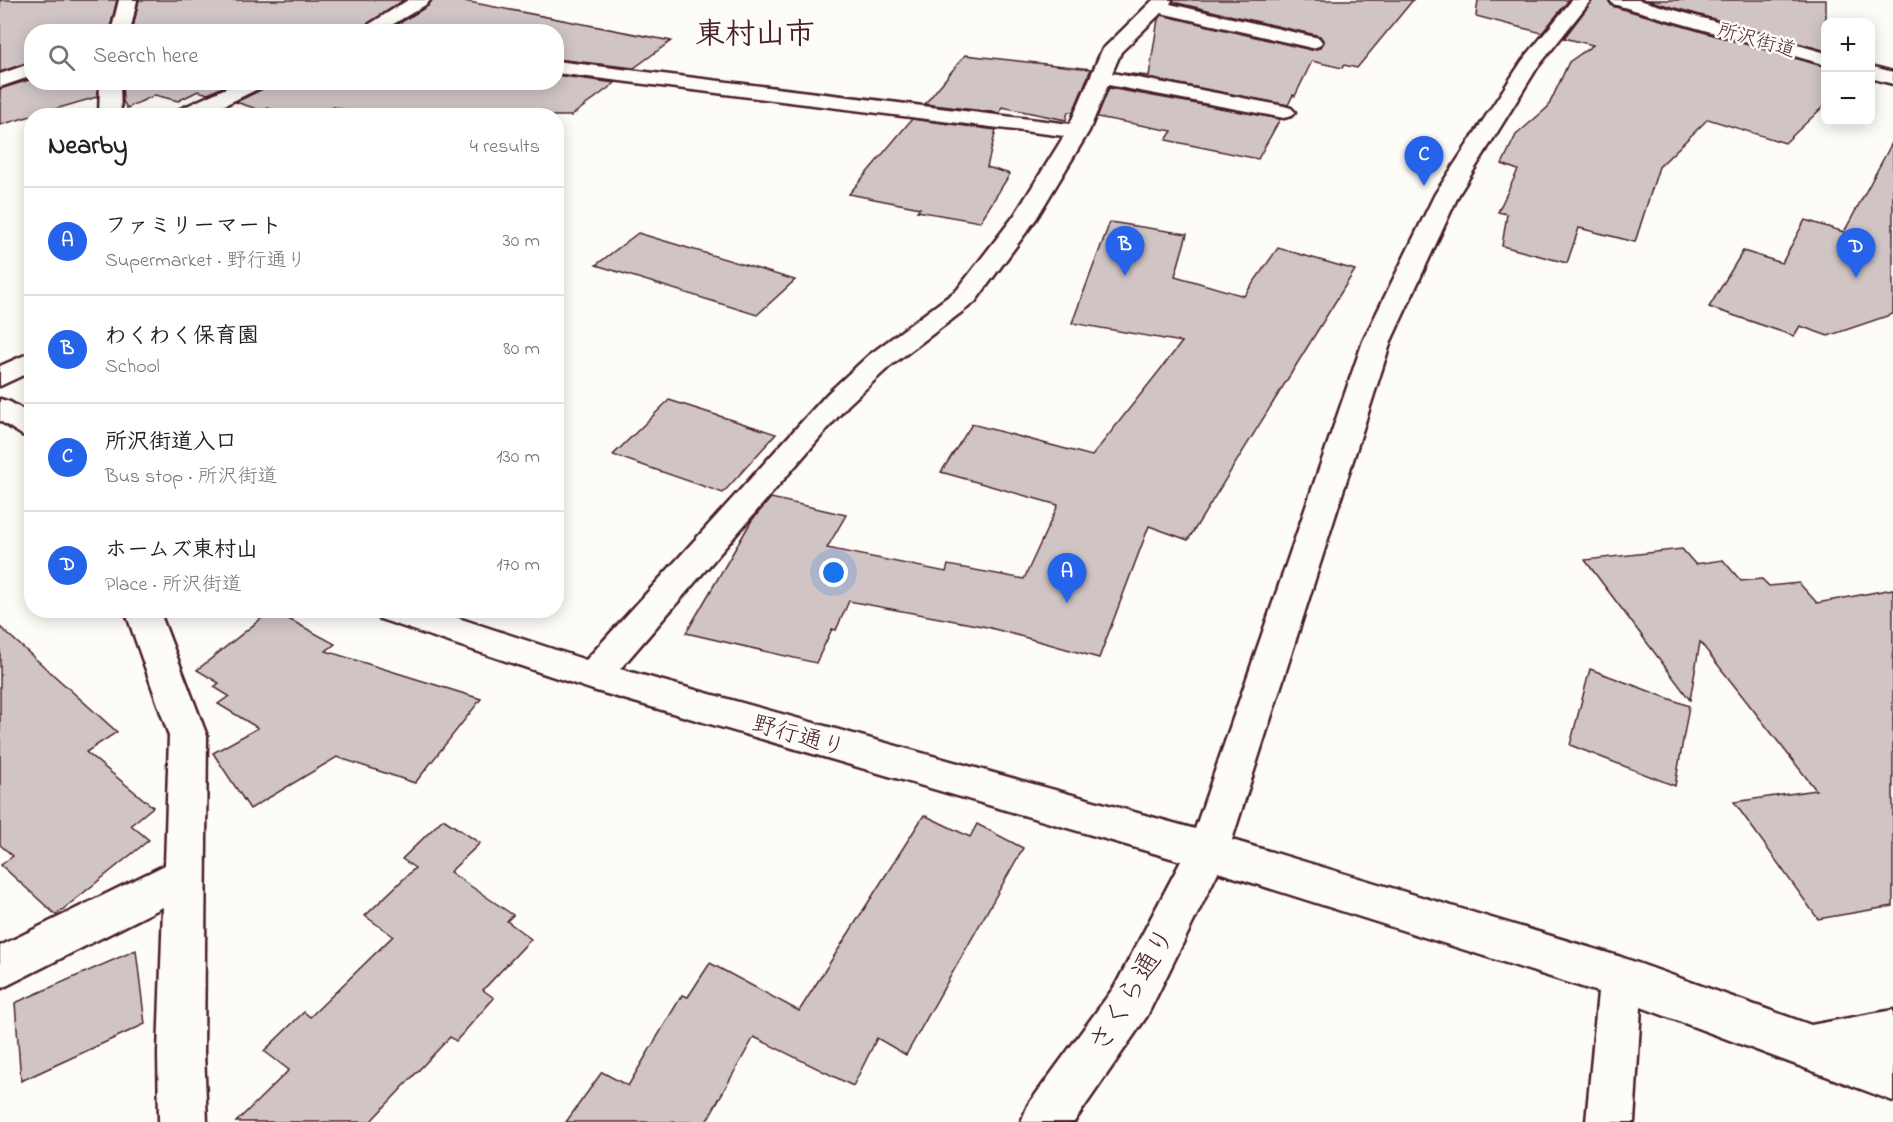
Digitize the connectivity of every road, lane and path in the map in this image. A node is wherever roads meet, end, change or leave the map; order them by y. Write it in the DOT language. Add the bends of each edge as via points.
graph roads {
  1 [pos="128,0"];
  2 [pos="421,0"];
  3 [pos="1582,0"];
  4 [pos="1618,0"];
  5 [pos="1159,3"];
  6 [pos="1647,4"];
  7 [pos="122,24"];
  8 [pos="379,24"];
  9 [pos="1312,42"];
  10 [pos="1821,57"];
  11 [pos="564,68"];
  12 [pos="24,72"];
  13 [pos="1875,73"];
  14 [pos="1100,77"];
  15 [pos="1893,78"];
  16 [pos="0,81"];
  17 [pos="110,90"];
  18 [pos="240,90"];
  19 [pos="110,108"];
  20 [pos="201,108"];
  21 [pos="1284,112"];
  22 [pos="1078,131"];
  23 [pos="24,364"];
  24 [pos="0,377"];
  25 [pos="0,408"];
  26 [pos="24,423"];
  27 [pos="145,618"];
  28 [pos="416,618"];
  29 [pos="592,676"];
  30 [pos="1208,851"];
  31 [pos="184,876"];
  32 [pos="0,968"];
  33 [pos="1621,978"];
  34 [pos="1893,1032"];
  35 [pos="1809,1048"];
  36 [pos="1893,1078"];
  37 [pos="183,1122"];
  38 [pos="1045,1122"];
  39 [pos="1610,1122"];
  1 -- 7 [label="street"];
  2 -- 8 [label="street"];
  3 -- 30 [label="street, さくら通り" via="1529,64 1447,194 1377,341"];
  4 -- 6 [label="street, 所沢街道"];
  5 -- 9 [label="street"];
  5 -- 14 [label="street" via="1112,51"];
  6 -- 10 [label="street, 所沢街道"];
  11 -- 22 [label="street"];
  12 -- 16 [label="street"];
  13 -- 15 [label="street"];
  14 -- 21 [label="street"];
  14 -- 22 [label="street"];
  17 -- 19 [label="street"];
  18 -- 20 [label="street"];
  22 -- 29 [label="street" via="1024,219 966,296 879,361 838,399"];
  23 -- 24 [label="street"];
  25 -- 26 [label="street"];
  27 -- 31 [label="street" via="188,736"];
  28 -- 29 [label="street, 野行通り"];
  29 -- 30 [label="street, 野行通り"];
  30 -- 33 [label="street, 野行通り"];
  30 -- 38 [label="street, さくら通り" via="1131,1001"];
  31 -- 32 [label="street"];
  31 -- 37 [label="street"];
  33 -- 35 [label="street, 野行通り"];
  33 -- 39 [label="street"];
  34 -- 35 [label="street"];
  35 -- 36 [label="street, 野行通り"];
}
